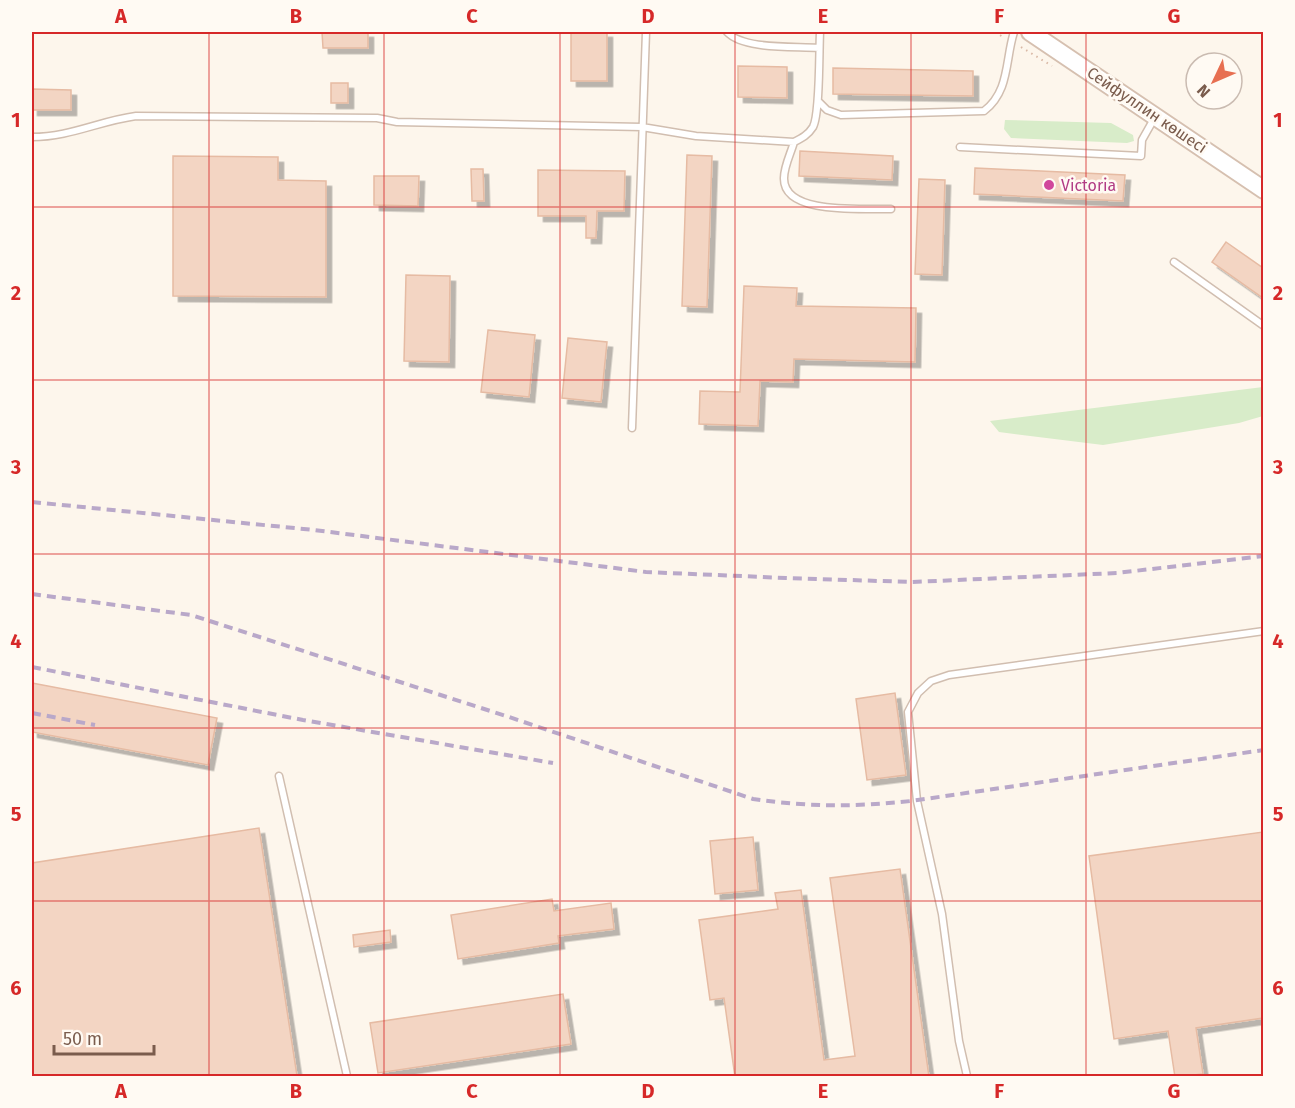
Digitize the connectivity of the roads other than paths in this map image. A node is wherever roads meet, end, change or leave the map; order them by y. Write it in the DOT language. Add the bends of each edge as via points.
graph roads {
  1 [pos="646,32"];
  2 [pos="727,32"];
  3 [pos="820,32"];
  4 [pos="1014,32"];
  5 [pos="1030,32"];
  6 [pos="819,48"];
  7 [pos="818,101"];
  8 [pos="1156,115"];
  9 [pos="642,127"];
  10 [pos="32,137"];
  11 [pos="794,142"];
  12 [pos="960,147"];
  13 [pos="1263,190"];
  14 [pos="891,208"];
  15 [pos="1174,262"];
  16 [pos="1263,326"];
  17 [pos="632,428"];
  18 [pos="1263,631"];
  19 [pos="279,777"];
  20 [pos="347,1077"];
  21 [pos="967,1077"];
  1 -- 9 [label="lane"];
  2 -- 6 [label="lane" via="739,41"];
  3 -- 6 [label="lane"];
  4 -- 7 [label="lane" via="1004,84 984,111 841,115 827,110"];
  5 -- 8 [label="main road, Сейфуллин көшесі"];
  6 -- 7 [label="lane"];
  7 -- 11 [label="lane" via="814,126"];
  8 -- 12 [label="lane" via="1142,140 1141,156"];
  8 -- 13 [label="main road, Сейфуллин көшесі"];
  9 -- 10 [label="lane" via="397,122 377,118 136,116 112,119 59,137"];
  9 -- 11 [label="lane" via="696,136"];
  9 -- 17 [label="lane"];
  11 -- 14 [label="lane" via="784,179 788,193 799,202 815,207"];
  15 -- 16 [label="lane"];
  18 -- 21 [label="lane" via="949,675 930,681 918,693 908,712 917,801 942,914"];
  19 -- 20 [label="lane"];
}
